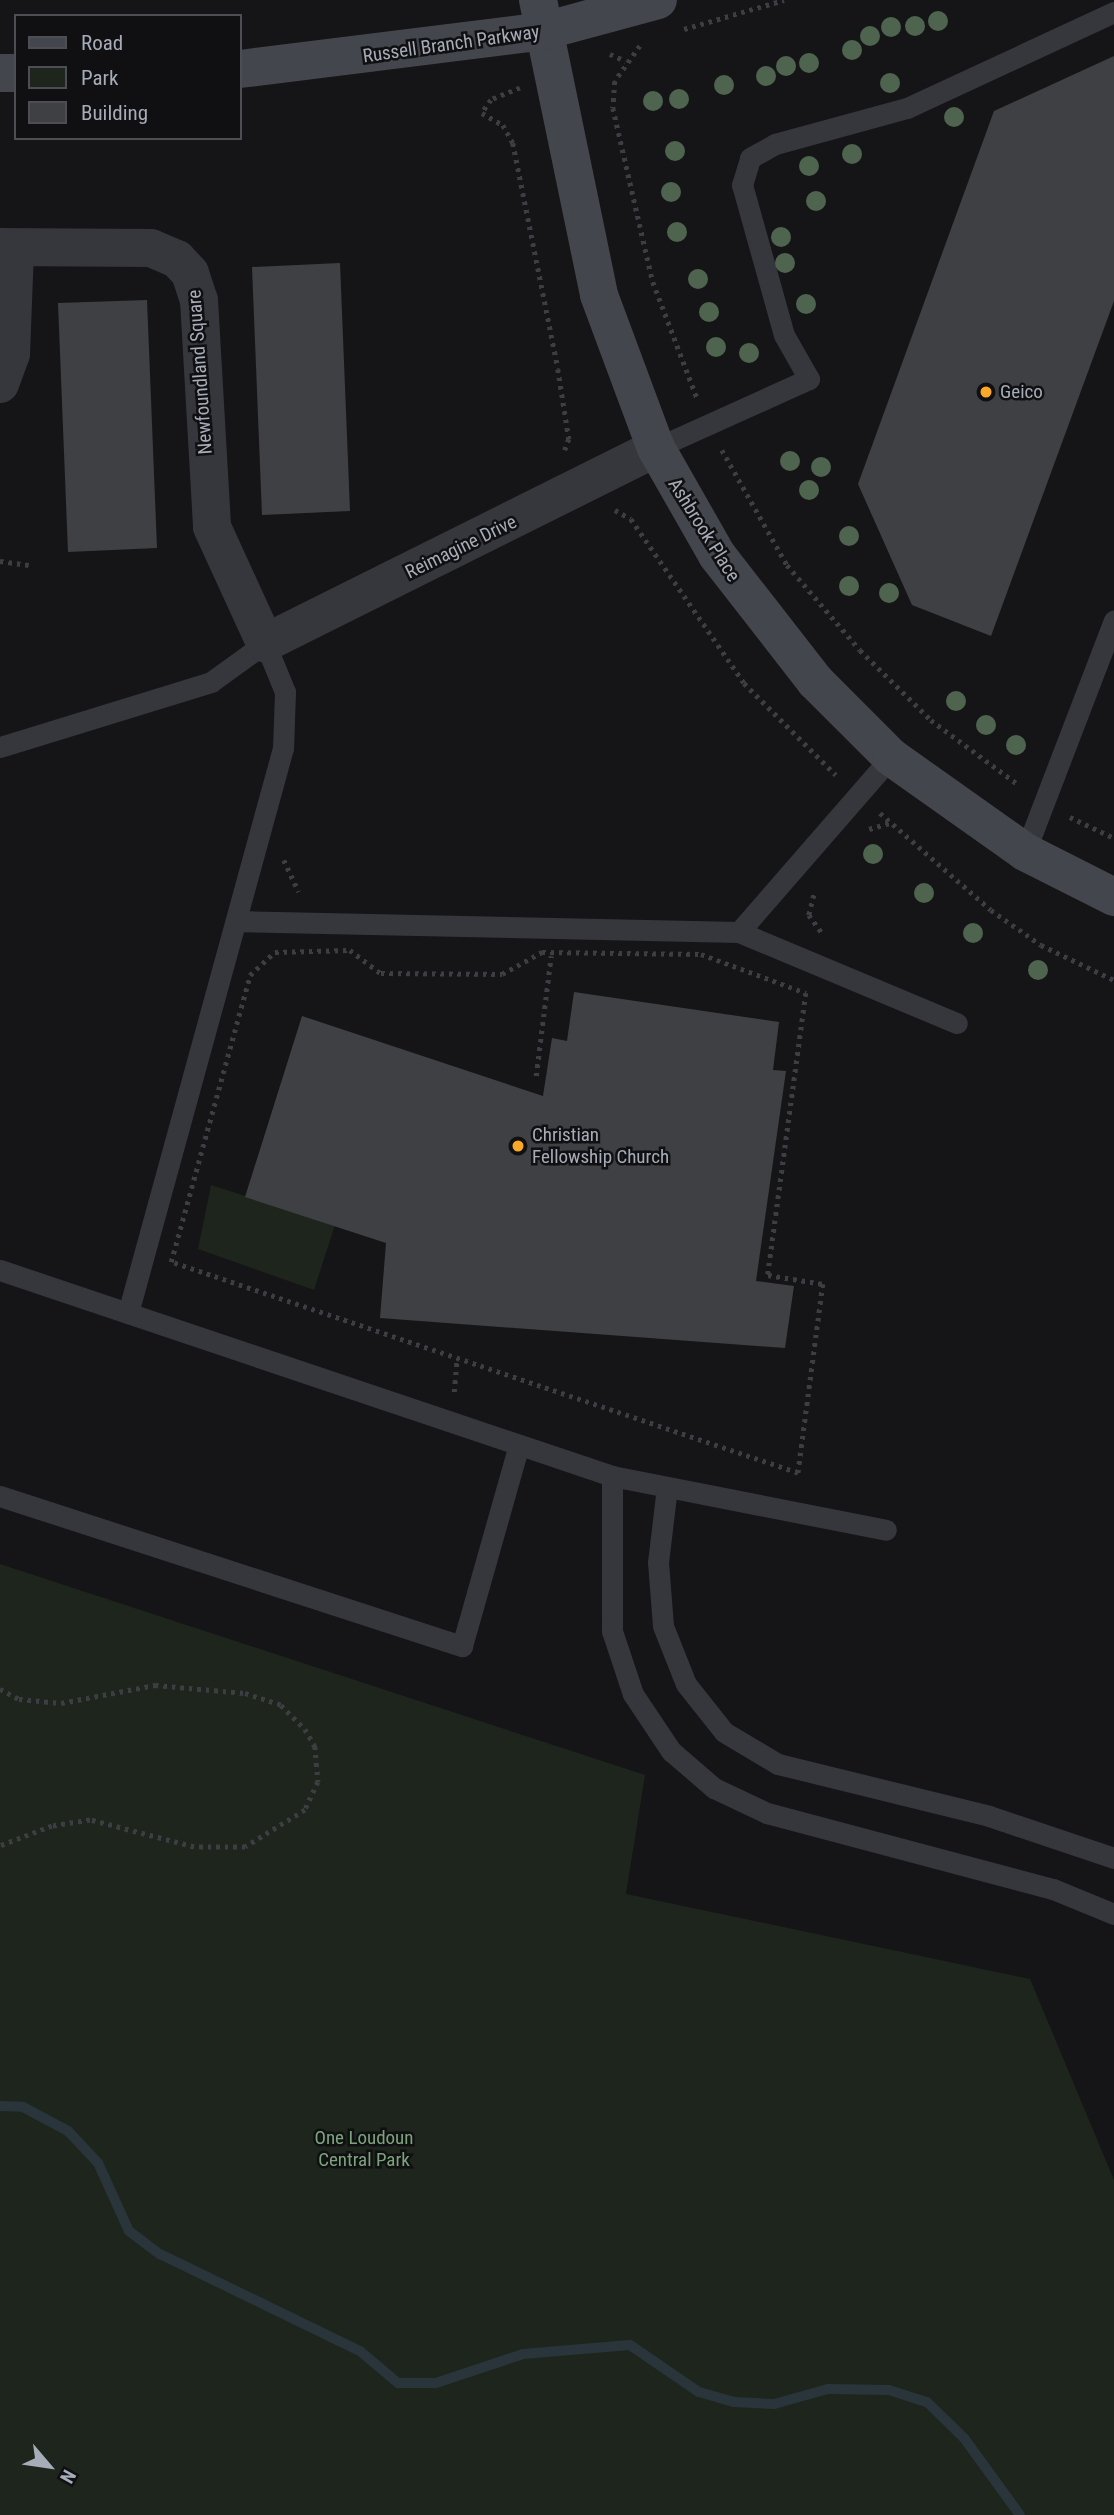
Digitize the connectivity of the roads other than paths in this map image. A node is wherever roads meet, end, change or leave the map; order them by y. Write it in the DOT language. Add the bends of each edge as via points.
graph roads {
  1 [pos="658,0"];
  2 [pos="541,15"];
  3 [pos="1109,19"];
  4 [pos="242,69"];
  5 [pos="8,247"];
  6 [pos="0,384"];
  7 [pos="656,448"];
  8 [pos="1114,620"];
  9 [pos="265,643"];
  10 [pos="0,747"];
  11 [pos="891,757"];
  12 [pos="1025,852"];
  13 [pos="1114,897"];
  14 [pos="236,921"];
  15 [pos="739,932"];
  16 [pos="957,1023"];
  17 [pos="0,1270"];
  18 [pos="128,1313"];
  19 [pos="519,1445"];
  20 [pos="612,1476"];
  21 [pos="667,1486"];
  22 [pos="0,1496"];
  23 [pos="886,1530"];
  24 [pos="1114,1858"];
  25 [pos="1114,1914"];
  1 -- 2 [label="street, Russell Branch Parkway"];
  2 -- 4 [label="street, Russell Branch Parkway"];
  2 -- 7 [label="street, Ashbrook Place" via="599,295"];
  3 -- 7 [label="lane" via="907,108 775,144 750,159 742,185 785,335 809,379"];
  5 -- 6 [label="street, Newfoundland Square" via="11,354"];
  5 -- 9 [label="street, Newfoundland Square" via="151,248 177,259 190,273 199,300 212,527"];
  7 -- 9 [label="street, Reimagine Drive"];
  7 -- 11 [label="street, Ashbrook Place" via="754,607"];
  8 -- 12 [label="lane"];
  9 -- 10 [label="lane" via="211,682"];
  9 -- 14 [label="lane" via="285,692 288,719"];
  11 -- 12 [label="street, Ashbrook Place"];
  11 -- 15 [label="lane"];
  12 -- 13 [label="street, Ashbrook Place"];
  14 -- 15 [label="lane"];
  14 -- 18 [label="lane"];
  15 -- 16 [label="lane"];
  17 -- 18 [label="lane"];
  18 -- 19 [label="lane"];
  19 -- 20 [label="lane"];
  19 -- 22 [label="lane" via="462,1646"];
  20 -- 21 [label="lane"];
  20 -- 25 [label="lane" via="612,1631 633,1694 680,1758 715,1788 767,1813 1053,1889"];
  21 -- 23 [label="lane"];
  21 -- 24 [label="lane" via="658,1562 663,1626 686,1684 724,1732 778,1764 989,1816"];
}
